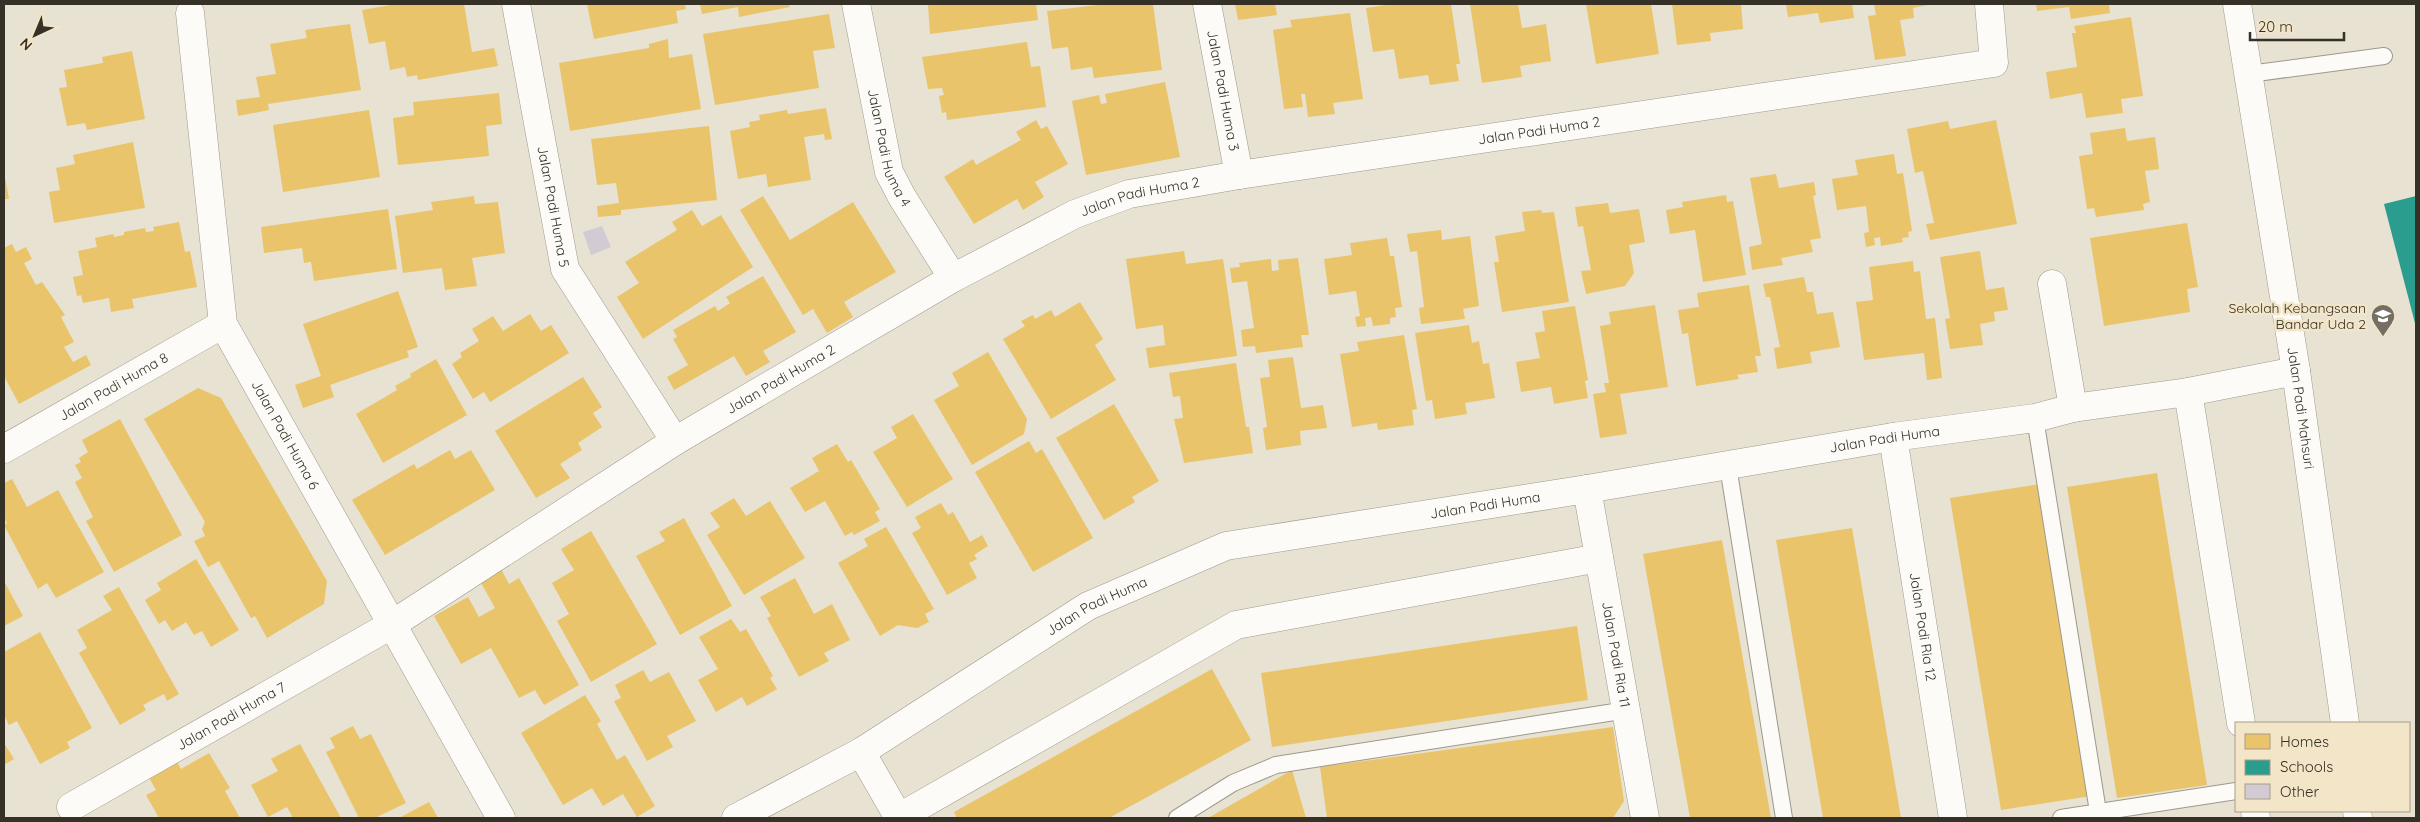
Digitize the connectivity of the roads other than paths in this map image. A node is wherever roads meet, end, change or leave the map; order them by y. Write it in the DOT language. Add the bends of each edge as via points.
graph roads {
  1 [pos="516,4"];
  2 [pos="856,4"];
  3 [pos="1207,4"];
  4 [pos="1989,4"];
  5 [pos="2237,4"];
  6 [pos="190,13"];
  7 [pos="2384,56"];
  8 [pos="2248,74"];
  9 [pos="1239,176"];
  10 [pos="953,278"];
  11 [pos="2052,284"];
  12 [pos="223,324"];
  13 [pos="2296,372"];
  14 [pos="2188,392"];
  15 [pos="2073,408"];
  16 [pos="2035,418"];
  17 [pos="1893,437"];
  18 [pos="675,441"];
  19 [pos="4,449"];
  20 [pos="1728,466"];
  21 [pos="1587,489"];
  22 [pos="1599,558"];
  23 [pos="391,625"];
  24 [pos="1626,710"];
  25 [pos="2241,722"];
  26 [pos="2345,722"];
  27 [pos="861,752"];
  28 [pos="2235,791"];
  29 [pos="71,806"];
  30 [pos="2098,815"];
  31 [pos="501,818"];
  32 [pos="736,818"];
  33 [pos="899,818"];
  34 [pos="1177,818"];
  35 [pos="1645,818"];
  36 [pos="1784,818"];
  37 [pos="1953,818"];
  38 [pos="2061,818"];
  1 -- 18 [label="street, Jalan Padi Huma 5" via="565,269"];
  2 -- 10 [label="street, Jalan Padi Huma 4" via="889,172"];
  3 -- 9 [label="street, Jalan Padi Huma 3"];
  4 -- 9 [label="street, Jalan Padi Huma 2" via="1994,63"];
  5 -- 8 [label="street, Jalan Padi Mahsuri"];
  6 -- 12 [label="street, Jalan Padi Huma 6"];
  7 -- 8 [label="lane"];
  8 -- 13 [label="street, Jalan Padi Mahsuri"];
  9 -- 10 [label="street, Jalan Padi Huma 2" via="1129,194 1075,214"];
  10 -- 18 [label="street, Jalan Padi Huma 2"];
  11 -- 15 [label="street"];
  12 -- 19 [label="street, Jalan Padi Huma 8"];
  12 -- 23 [label="street, Jalan Padi Huma 6"];
  13 -- 14 [label="street, Jalan Padi Huma"];
  13 -- 26 [label="street, Jalan Padi Mahsuri"];
  14 -- 15 [label="street, Jalan Padi Huma"];
  14 -- 25 [label="street"];
  15 -- 16 [label="street, Jalan Padi Huma"];
  16 -- 17 [label="street, Jalan Padi Huma"];
  16 -- 30 [label="lane"];
  17 -- 20 [label="street, Jalan Padi Huma"];
  17 -- 37 [label="street, Jalan Padi Ria 12"];
  18 -- 23 [label="street, Jalan Padi Huma 2"];
  20 -- 21 [label="street, Jalan Padi Huma"];
  20 -- 36 [label="lane"];
  21 -- 22 [label="street, Jalan Padi Ria 11"];
  21 -- 27 [label="street, Jalan Padi Huma" via="1226,546 1088,606"];
  22 -- 24 [label="street, Jalan Padi Ria 11"];
  22 -- 33 [label="street" via="1236,625"];
  23 -- 29 [label="street, Jalan Padi Huma 7"];
  23 -- 31 [label="street, Jalan Padi Huma 6"];
  24 -- 34 [label="lane" via="1276,765 1233,783"];
  24 -- 35 [label="street, Jalan Padi Ria 11"];
  27 -- 32 [label="street, Jalan Padi Huma"];
  27 -- 33 [label="street"];
  28 -- 30 [label="lane"];
  30 -- 38 [label="lane"];
}
